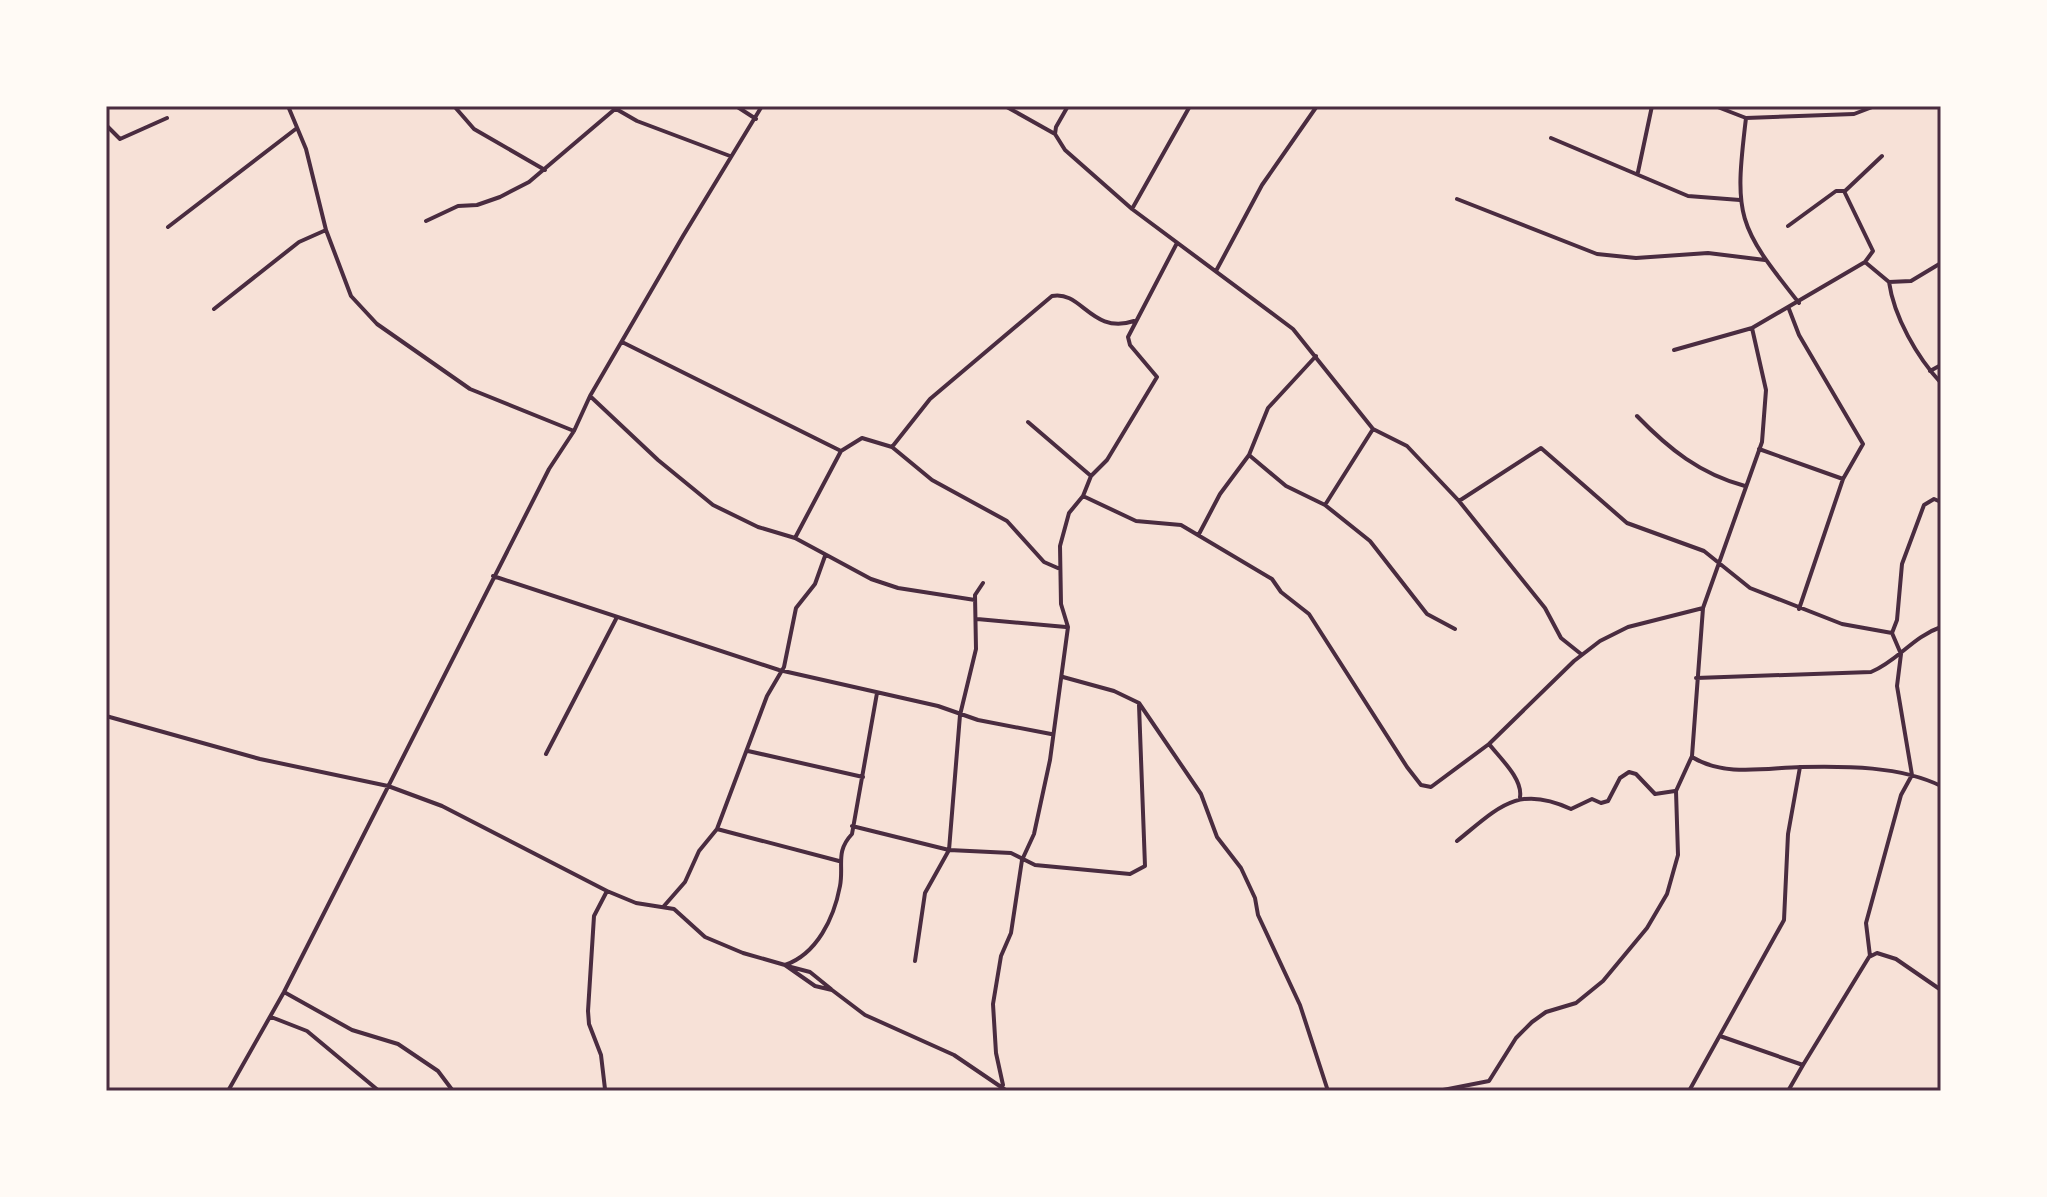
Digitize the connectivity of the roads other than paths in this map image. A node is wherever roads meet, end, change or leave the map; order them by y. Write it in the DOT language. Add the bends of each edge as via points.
graph roads {
  1 [pos="288,106"];
  2 [pos="454,106"];
  3 [pos="736,106"];
  4 [pos="762,106"];
  5 [pos="1005,106"];
  6 [pos="1068,106"];
  7 [pos="1190,106"];
  8 [pos="1317,106"];
  9 [pos="1345,106"];
  10 [pos="1359,106"];
  11 [pos="1652,106"];
  12 [pos="1715,106"];
  13 [pos="1875,106"];
  14 [pos="613,108"];
  15 [pos="167,118"];
  16 [pos="1746,118"];
  17 [pos="756,119"];
  18 [pos="106,125"];
  19 [pos="297,128"];
  20 [pos="1055,134"];
  21 [pos="1551,138"];
  22 [pos="730,156"];
  23 [pos="1882,156"];
  24 [pos="545,170"];
  25 [pos="1638,172"];
  26 [pos="1845,191"];
  27 [pos="1457,199"];
  28 [pos="1740,200"];
  29 [pos="1132,209"];
  30 [pos="426,221"];
  31 [pos="1788,226"];
  32 [pos="168,227"];
  33 [pos="326,230"];
  34 [pos="1177,243"];
  35 [pos="1765,260"];
  36 [pos="1865,262"];
  37 [pos="1941,263"];
  38 [pos="1216,271"];
  39 [pos="1889,282"];
  40 [pos="1799,303"];
  41 [pos="214,309"];
  42 [pos="1789,309"];
  43 [pos="1134,321"];
  44 [pos="1752,328"];
  45 [pos="622,342"];
  46 [pos="1674,350"];
  47 [pos="1316,356"];
  48 [pos="1941,365"];
  49 [pos="1930,371"];
  50 [pos="1941,383"];
  51 [pos="590,396"];
  52 [pos="1637,416"];
  53 [pos="1028,422"];
  54 [pos="1373,429"];
  55 [pos="574,431"];
  56 [pos="892,447"];
  57 [pos="1759,449"];
  58 [pos="841,451"];
  59 [pos="1249,455"];
  60 [pos="1091,476"];
  61 [pos="1843,479"];
  62 [pos="1745,486"];
  63 [pos="1083,496"];
  64 [pos="1459,501"];
  65 [pos="1941,502"];
  66 [pos="1325,505"];
  67 [pos="1199,534"];
  68 [pos="795,538"];
  69 [pos="825,556"];
  70 [pos="1717,565"];
  71 [pos="1061,569"];
  72 [pos="493,576"];
  73 [pos="983,583"];
  74 [pos="975,600"];
  75 [pos="1703,608"];
  76 [pos="1799,609"];
  77 [pos="616,619"];
  78 [pos="977,619"];
  79 [pos="1068,627"];
  80 [pos="1941,627"];
  81 [pos="1455,629"];
  82 [pos="1892,633"];
  83 [pos="1581,654"];
  84 [pos="1901,654"];
  85 [pos="779,670"];
  86 [pos="1062,676"];
  87 [pos="1696,678"];
  88 [pos="877,693"];
  89 [pos="1139,703"];
  90 [pos="960,715"];
  91 [pos="106,716"];
  92 [pos="1051,734"];
  93 [pos="1489,744"];
  94 [pos="748,751"];
  95 [pos="546,754"];
  96 [pos="1692,756"];
  97 [pos="1800,767"];
  98 [pos="1912,775"];
  99 [pos="863,777"];
  100 [pos="388,786"];
  101 [pos="1941,786"];
  102 [pos="1676,791"];
  103 [pos="1520,797"];
  104 [pos="852,826"];
  105 [pos="717,829"];
  106 [pos="1457,841"];
  107 [pos="949,850"];
  108 [pos="1022,860"];
  109 [pos="839,861"];
  110 [pos="607,891"];
  111 [pos="664,906"];
  112 [pos="1870,956"];
  113 [pos="915,961"];
  114 [pos="785,965"];
  115 [pos="832,990"];
  116 [pos="1941,990"];
  117 [pos="284,992"];
  118 [pos="271,1017"];
  119 [pos="1720,1036"];
  120 [pos="1803,1065"];
  121 [pos="605,1089"];
  122 [pos="1005,1089"];
  123 [pos="228,1091"];
  124 [pos="379,1091"];
  125 [pos="453,1091"];
  126 [pos="1328,1091"];
  127 [pos="1438,1091"];
  128 [pos="1689,1091"];
  129 [pos="1788,1091"];
  1 -- 19 [label="street"];
  2 -- 24 [label="street" via="474,129"];
  3 -- 17 [label="street"];
  4 -- 17 [label="street"];
  5 -- 20 [label="street"];
  6 -- 20 [label="street"];
  7 -- 29 [label="street"];
  8 -- 38 [label="street" via="1262,185"];
  9 -- 10 [label="street"];
  11 -- 25 [label="street"];
  12 -- 16 [label="street"];
  13 -- 16 [label="street" via="1854,114"];
  14 -- 22 [label="street"];
  14 -- 24 [label="street"];
  15 -- 18 [label="street" via="120,139"];
  16 -- 28 [label="street"];
  17 -- 22 [label="street"];
  19 -- 32 [label="street"];
  19 -- 33 [label="street"];
  20 -- 29 [label="street" via="1065,150"];
  21 -- 25 [label="street"];
  22 -- 45 [label="street"];
  23 -- 26 [label="street"];
  24 -- 30 [label="street" via="500,197 458,206"];
  25 -- 28 [label="street" via="1688,196"];
  26 -- 31 [label="street" via="1836,191"];
  26 -- 36 [label="street" via="1873,251"];
  27 -- 35 [label="street" via="1597,254 1636,258 1708,253"];
  28 -- 35 [label="street" via="1743,220"];
  29 -- 34 [label="street"];
  33 -- 41 [label="street" via="299,242"];
  33 -- 55 [label="street" via="351,296 377,324 470,389"];
  34 -- 38 [label="street"];
  34 -- 43 [label="street"];
  35 -- 40 [label="street"];
  36 -- 39 [label="street"];
  36 -- 40 [label="street"];
  37 -- 39 [label="street" via="1911,281"];
  38 -- 47 [label="street" via="1293,329"];
  39 -- 49 [label="street" via="1892,304"];
  40 -- 42 [label="street"];
  42 -- 44 [label="street"];
  42 -- 61 [label="street" via="1861,438 1861,450"];
  43 -- 56 [label="street" via="1107,324 1067,296 1052,296 930,399"];
  43 -- 60 [label="street" via="1130,345 1157,377 1107,460"];
  44 -- 46 [label="street"];
  44 -- 57 [label="street" via="1766,390"];
  45 -- 51 [label="street"];
  45 -- 58 [label="street"];
  47 -- 54 [label="street"];
  47 -- 59 [label="street" via="1268,408"];
  48 -- 49 [label="street"];
  49 -- 50 [label="street"];
  51 -- 55 [label="street"];
  51 -- 68 [label="street" via="713,505"];
  52 -- 62 [label="street" via="1691,463 1718,479"];
  53 -- 60 [label="street"];
  54 -- 64 [label="street" via="1407,446"];
  54 -- 66 [label="street"];
  55 -- 72 [label="street"];
  56 -- 58 [label="street" via="862,438"];
  56 -- 71 [label="street" via="932,480 1007,521 1044,562"];
  57 -- 61 [label="street"];
  57 -- 62 [label="street"];
  58 -- 68 [label="street"];
  59 -- 66 [label="street" via="1286,486"];
  59 -- 67 [label="street"];
  60 -- 63 [label="street"];
  61 -- 76 [label="street"];
  62 -- 70 [label="street"];
  63 -- 67 [label="street" via="1136,521 1181,525"];
  63 -- 71 [label="street" via="1069,513 1060,546"];
  64 -- 70 [label="street" via="1541,448 1627,523 1704,551"];
  64 -- 83 [label="street" via="1545,608 1561,638"];
  65 -- 82 [label="street" via="1934,499 1924,505 1902,564"];
  66 -- 81 [label="street" via="1370,541 1427,614"];
  67 -- 93 [label="street" via="1272,579 1309,614 1421,785 1431,787"];
  68 -- 69 [label="street"];
  69 -- 74 [label="street" via="898,588"];
  69 -- 85 [label="street" via="815,584 796,608 784,667"];
  70 -- 75 [label="street"];
  70 -- 76 [label="street" via="1750,588"];
  71 -- 79 [label="street" via="1061,604"];
  72 -- 77 [label="street"];
  72 -- 100 [label="street"];
  73 -- 74 [label="street"];
  74 -- 78 [label="street"];
  75 -- 83 [label="street" via="1628,627"];
  75 -- 87 [label="street"];
  76 -- 82 [label="street"];
  77 -- 85 [label="street"];
  77 -- 95 [label="street"];
  78 -- 79 [label="street"];
  78 -- 90 [label="street" via="976,649"];
  79 -- 86 [label="street"];
  80 -- 84 [label="street" via="1910,643"];
  82 -- 84 [label="street"];
  83 -- 93 [label="street"];
  84 -- 87 [label="street" via="1871,672"];
  84 -- 98 [label="street" via="1897,686"];
  85 -- 88 [label="street"];
  85 -- 94 [label="street"];
  86 -- 89 [label="street"];
  86 -- 92 [label="street"];
  87 -- 96 [label="street"];
  88 -- 90 [label="street"];
  88 -- 99 [label="street"];
  89 -- 108 [label="street" via="1145,866 1130,874"];
  89 -- 126 [label="street" via="1201,794 1217,837 1241,868 1300,1005"];
  90 -- 92 [label="street"];
  90 -- 107 [label="street"];
  91 -- 100 [label="street" via="260,759"];
  92 -- 108 [label="street" via="1045,789"];
  93 -- 103 [label="street" via="1517,780"];
  94 -- 99 [label="street"];
  94 -- 105 [label="street"];
  96 -- 97 [label="street" via="1719,767"];
  96 -- 102 [label="street"];
  97 -- 98 [label="street"];
  97 -- 119 [label="street" via="1786,857 1784,920"];
  98 -- 101 [label="street"];
  98 -- 112 [label="street" via="1901,795 1866,923"];
  99 -- 104 [label="street"];
  100 -- 110 [label="street" via="442,806"];
  100 -- 117 [label="street"];
  102 -- 103 [label="street" via="1655,794 1629,772 1601,803 1592,799 1571,809 1550,798"];
  102 -- 127 [label="street" via="1678,855 1667,894 1647,928 1603,981 1576,1003 1532,1022 1489,1081"];
  103 -- 106 [label="street"];
  104 -- 107 [label="street"];
  104 -- 109 [label="street"];
  105 -- 109 [label="street"];
  105 -- 111 [label="street"];
  107 -- 108 [label="street" via="1011,853"];
  107 -- 113 [label="street" via="925,893"];
  108 -- 122 [label="street" via="993,1004"];
  109 -- 114 [label="street" via="840,886 829,925 795,962"];
  110 -- 111 [label="street" via="636,903"];
  110 -- 121 [label="street" via="594,916 588,1011"];
  111 -- 114 [label="street" via="686,917 705,937"];
  112 -- 116 [label="street" via="1896,959"];
  112 -- 120 [label="street"];
  114 -- 115 [label="street" via="815,986"];
  114 -- 115 [label="street" via="810,972"];
  115 -- 122 [label="street" via="854,1009 954,1055"];
  117 -- 118 [label="street"];
  117 -- 125 [label="street" via="352,1030 398,1044 438,1071"];
  118 -- 123 [label="street"];
  118 -- 124 [label="street" via="307,1031"];
  119 -- 120 [label="street"];
  119 -- 128 [label="street"];
  120 -- 129 [label="street"];
}
